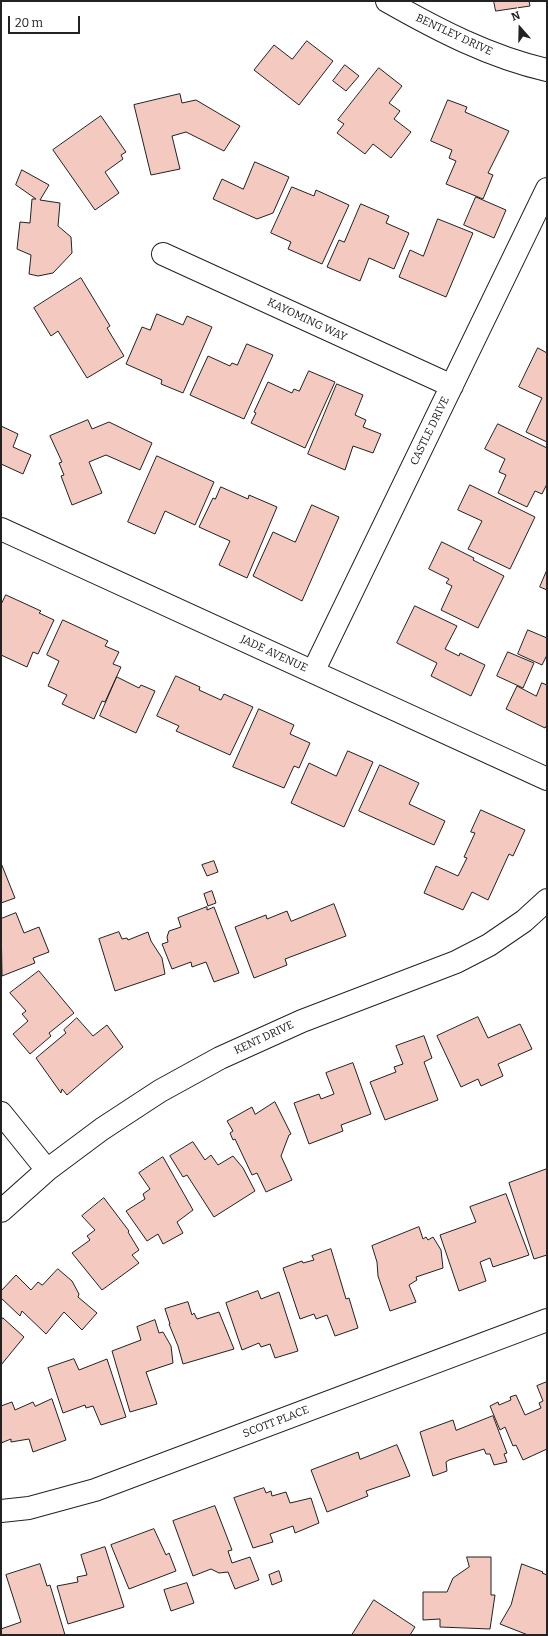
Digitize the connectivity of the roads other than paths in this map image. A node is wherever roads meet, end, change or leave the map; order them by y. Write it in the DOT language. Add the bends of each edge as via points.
graph roads {
  1 [pos="388,1"];
  2 [pos="547,70"];
  3 [pos="547,189"];
  4 [pos="163,254"];
  5 [pos="452,386"];
  6 [pos="1,529"];
  7 [pos="313,672"];
  8 [pos="547,779"];
  9 [pos="547,900"];
  10 [pos="1,1113"];
  11 [pos="47,1170"];
  12 [pos="1,1211"];
  13 [pos="547,1320"];
  14 [pos="1,1511"];
  1 -- 2 [label="street, BENTLEY DRIVE" via="430,26 482,50"];
  3 -- 5 [label="street, CASTLE DRIVE"];
  4 -- 5 [label="street, KAYOMING WAY"];
  5 -- 7 [label="street, CASTLE DRIVE"];
  6 -- 7 [label="street, JADE AVENUE"];
  7 -- 8 [label="street, JADE AVENUE"];
  9 -- 11 [label="street, KENT DRIVE" via="524,921 489,945 456,962 302,1021 220,1058 102,1129"];
  10 -- 11 [label="street"];
  11 -- 12 [label="street, KENT DRIVE"];
  13 -- 14 [label="street, SCOTT PLACE" via="94,1490 29,1508"];
}
